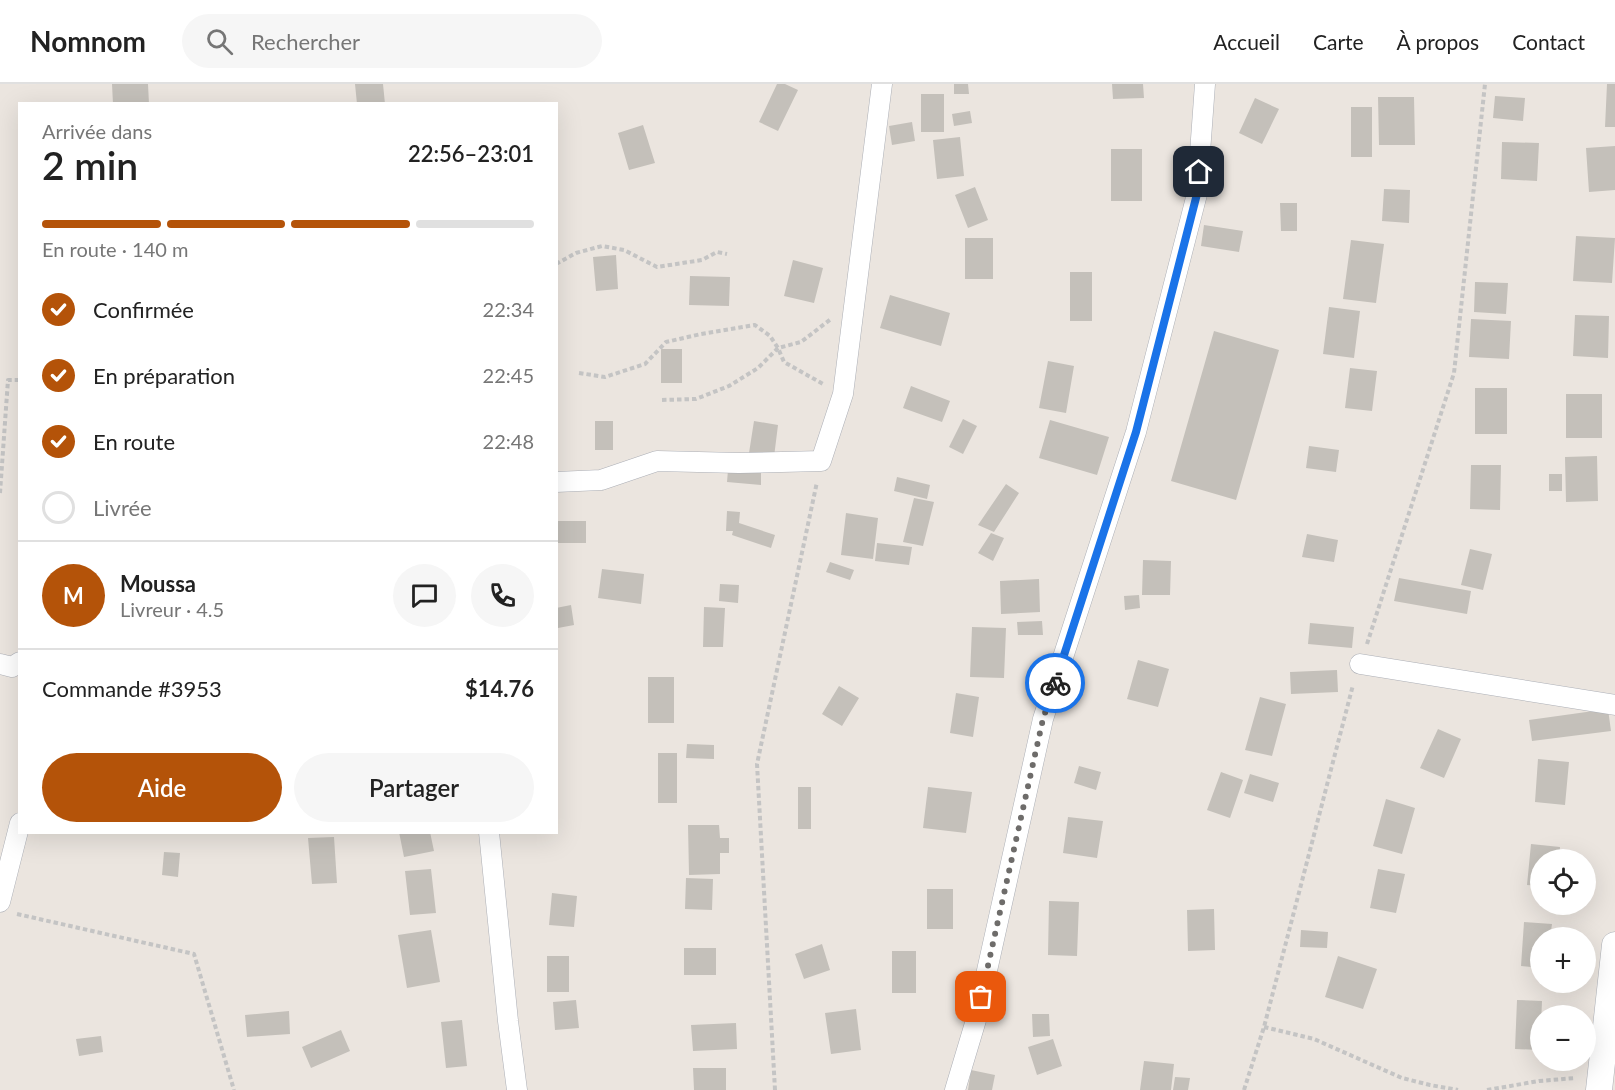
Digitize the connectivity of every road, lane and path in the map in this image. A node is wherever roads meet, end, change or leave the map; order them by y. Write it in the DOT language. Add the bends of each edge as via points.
graph roads {
  1 [pos="882,84"];
  2 [pos="1205,84"];
  3 [pos="1485,84"];
  4 [pos="727,254"];
  5 [pos="558,263"];
  6 [pos="854,306"];
  7 [pos="778,348"];
  8 [pos="579,373"];
  9 [pos="18,380"];
  10 [pos="843,394"];
  11 [pos="662,400"];
  12 [pos="821,461"];
  13 [pos="558,482"];
  14 [pos="0,493"];
  15 [pos="18,663"];
  16 [pos="0,664"];
  17 [pos="1360,664"];
  18 [pos="1615,705"];
  19 [pos="18,834"];
  20 [pos="489,834"];
  21 [pos="6,907"];
  22 [pos="1614,956"];
  23 [pos="1264,1026"];
  24 [pos="1600,1083"];
  25 [pos="234,1090"];
  26 [pos="517,1090"];
  27 [pos="775,1090"];
  28 [pos="956,1090"];
  29 [pos="1244,1090"];
  30 [pos="1458,1090"];
  31 [pos="1487,1090"];
  1 -- 6 [label="street"];
  2 -- 28 [label="street" via="1197,194 1136,432 1043,719 976,1020"];
  3 -- 17 [label="path" via="1454,373"];
  4 -- 5 [label="path" via="717,252 702,260 657,267 624,250 602,246"];
  6 -- 7 [label="path" via="824,322 801,342"];
  6 -- 10 [label="street"];
  7 -- 8 [label="path" via="755,325 666,342 645,364 605,377"];
  7 -- 10 [label="path" via="784,362"];
  7 -- 11 [label="path" via="758,368 729,386 696,399"];
  9 -- 14 [label="path" via="8,380"];
  10 -- 12 [label="street"];
  12 -- 13 [label="street" via="657,461 601,480"];
  12 -- 27 [label="path" via="757,764"];
  15 -- 16 [label="street" via="12,667"];
  17 -- 18 [label="street"];
  17 -- 23 [label="path"];
  19 -- 21 [label="street"];
  20 -- 26 [label="street"];
  21 -- 25 [label="path" via="194,954"];
  22 -- 24 [label="street"];
  23 -- 29 [label="path"];
  23 -- 30 [label="path" via="1314,1039 1402,1078"];
  24 -- 31 [label="path" via="1539,1082"];
}
